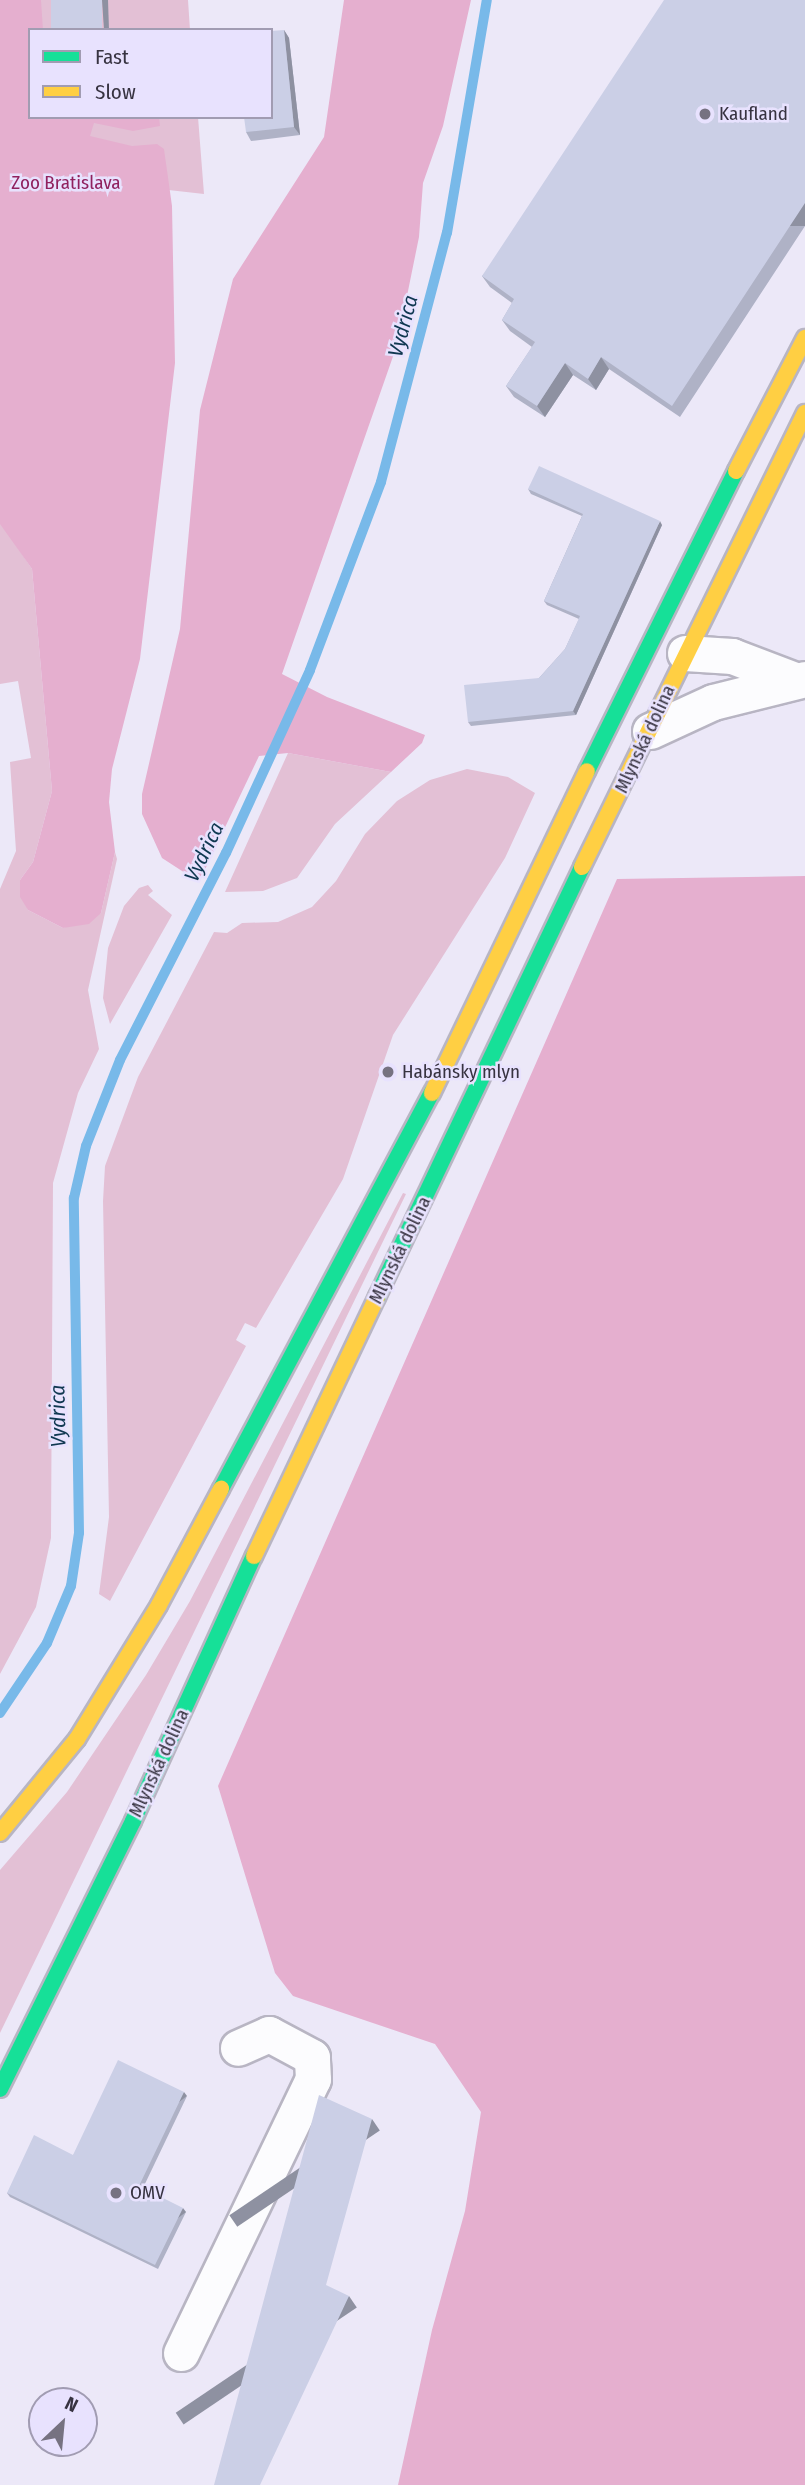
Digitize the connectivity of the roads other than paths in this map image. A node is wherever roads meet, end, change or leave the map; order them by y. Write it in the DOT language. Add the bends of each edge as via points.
graph roads {
  1 [pos="805,338"];
  2 [pos="805,412"];
  3 [pos="685,653"];
  4 [pos="640,662"];
  5 [pos="799,679"];
  6 [pos="650,731"];
  7 [pos="600,751"];
  8 [pos="0,1833"];
  9 [pos="238,2048"];
  10 [pos="0,2089"];
  11 [pos="181,2353"];
  1 -- 4 [label="main road, Mlynská dolina"];
  2 -- 3 [label="main road, Mlynská dolina"];
  3 -- 4 [label="main road"];
  3 -- 5 [label="street" via="732,656"];
  3 -- 6 [label="main road, Mlynská dolina"];
  4 -- 7 [label="main road, Mlynská dolina"];
  5 -- 6 [label="street" via="713,702"];
  6 -- 7 [label="main road"];
  6 -- 10 [label="main road, Mlynská dolina" via="266,1529 127,1832"];
  7 -- 8 [label="main road, Mlynská dolina" via="434,1089 159,1605 77,1739"];
  9 -- 11 [label="street" via="269,2034 312,2057 313,2078"];
}
